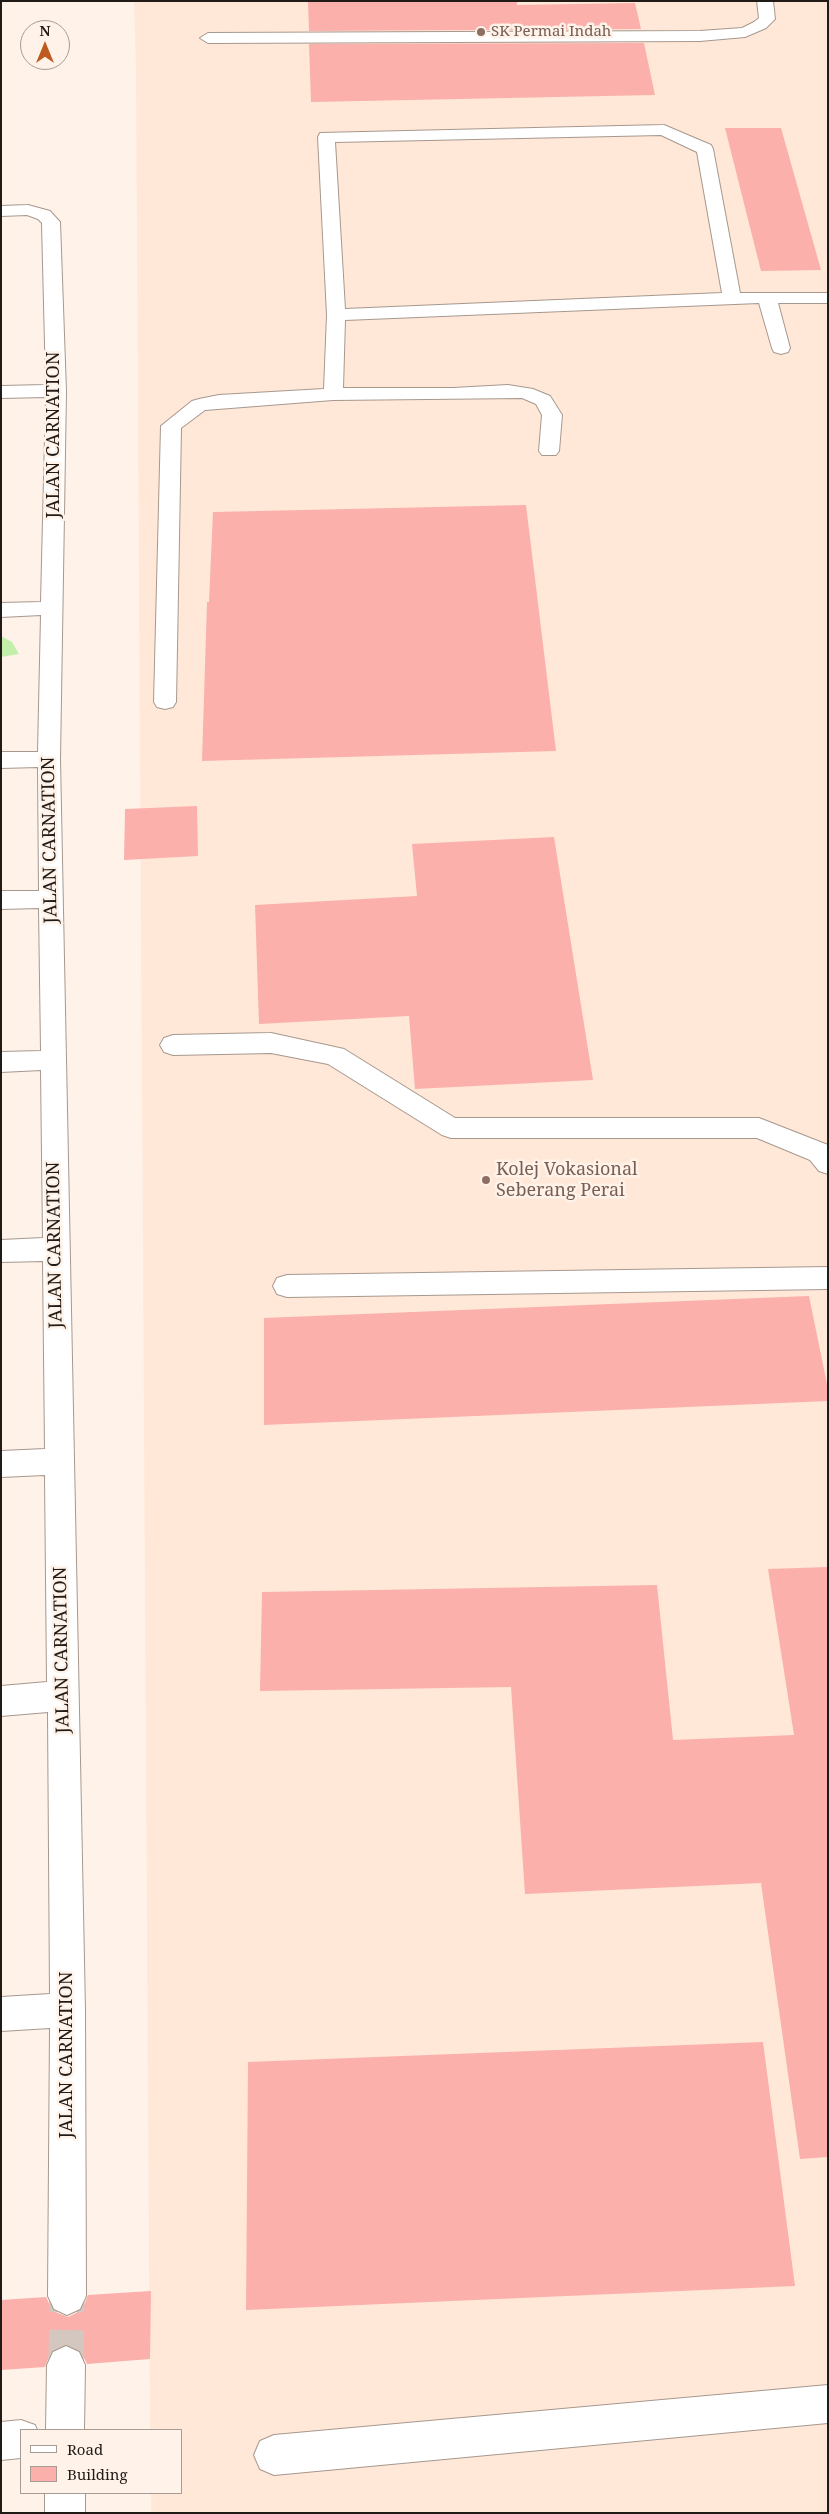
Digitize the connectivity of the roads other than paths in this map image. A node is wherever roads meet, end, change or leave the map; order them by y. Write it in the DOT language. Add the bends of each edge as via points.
graph roads {
  1 [pos="765,1"];
  2 [pos="208,38"];
  3 [pos="14,211"];
  4 [pos="732,298"];
  5 [pos="767,298"];
  6 [pos="828,298"];
  7 [pos="336,315"];
  8 [pos="781,348"];
  9 [pos="56,391"];
  10 [pos="1,392"];
  11 [pos="333,394"];
  12 [pos="549,451"];
  13 [pos="52,608"];
  14 [pos="1,610"];
  15 [pos="165,702"];
  16 [pos="49,759"];
  17 [pos="1,760"];
  18 [pos="51,898"];
  19 [pos="1,900"];
  20 [pos="173,1045"];
  21 [pos="52,1060"];
  22 [pos="1,1062"];
  23 [pos="828,1164"];
  24 [pos="55,1249"];
  25 [pos="1,1251"];
  26 [pos="828,1278"];
  27 [pos="287,1286"];
  28 [pos="59,1461"];
  29 [pos="1,1464"];
  30 [pos="63,1696"];
  31 [pos="1,1701"];
  32 [pos="68,2010"];
  33 [pos="1,2014"];
  34 [pos="67,2296"];
  35 [pos="66,2366"];
  36 [pos="828,2404"];
  37 [pos="65,2429"];
  38 [pos="20,2439"];
  39 [pos="1,2441"];
  40 [pos="274,2455"];
  41 [pos="65,2494"];
  42 [pos="64,2513"];
  1 -- 2 [label="street" via="767,18 760,25 745,32 700,36"];
  3 -- 9 [label="street, JALAN CARNATION" via="44,215 52,222"];
  4 -- 5 [label="street"];
  4 -- 7 [label="street"];
  4 -- 7 [label="street" via="705,149 664,130 326,137"];
  5 -- 6 [label="street"];
  5 -- 8 [label="street"];
  7 -- 11 [label="street"];
  9 -- 10 [label="street"];
  9 -- 13 [label="street, JALAN CARNATION"];
  11 -- 12 [label="street" via="508,390 526,393 543,400 552,415"];
  11 -- 15 [label="street" via="219,401 199,405 171,426"];
  13 -- 14 [label="street"];
  13 -- 16 [label="street, JALAN CARNATION"];
  16 -- 17 [label="street"];
  16 -- 18 [label="street, JALAN CARNATION"];
  18 -- 19 [label="street"];
  18 -- 21 [label="street, JALAN CARNATION"];
  20 -- 23 [label="street" via="271,1043 335,1056 451,1128 760,1128 819,1153"];
  21 -- 22 [label="street"];
  21 -- 24 [label="street, JALAN CARNATION"];
  24 -- 25 [label="street"];
  24 -- 28 [label="street, JALAN CARNATION"];
  26 -- 27 [label="street"];
  28 -- 29 [label="street"];
  28 -- 30 [label="street, JALAN CARNATION"];
  30 -- 31 [label="street"];
  30 -- 32 [label="street, JALAN CARNATION"];
  32 -- 33 [label="street"];
  32 -- 34 [label="street, JALAN CARNATION"];
  35 -- 37 [label="street"];
  36 -- 40 [label="street"];
  38 -- 39 [label="street"];
  41 -- 42 [label="street"];
}
